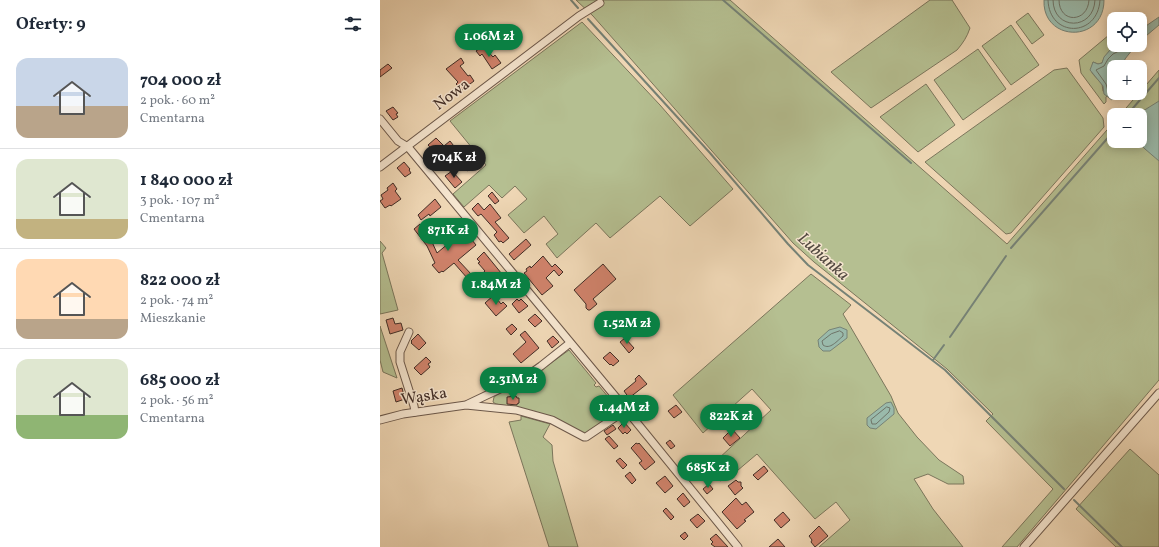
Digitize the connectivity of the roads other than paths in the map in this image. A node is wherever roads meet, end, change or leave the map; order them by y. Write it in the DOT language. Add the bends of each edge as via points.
graph roads {
  1 [pos="600,3"];
  2 [pos="380,119"];
  3 [pos="408,147"];
  4 [pos="380,167"];
  5 [pos="409,332"];
  6 [pos="570,343"];
  7 [pos="1159,393"];
  8 [pos="466,405"];
  9 [pos="626,410"];
  10 [pos="414,412"];
  11 [pos="380,420"];
  12 [pos="738,547"];
  13 [pos="1024,547"];
  1 -- 3 [label="street, Nowa" via="579,16"];
  2 -- 3 [label="street" via="398,141"];
  3 -- 4 [label="street, Nowa"];
  3 -- 6 [label="street"];
  5 -- 10 [label="street" via="400,352 400,362"];
  6 -- 8 [label="street" via="527,376"];
  6 -- 9 [label="street"];
  7 -- 13 [label="street"];
  8 -- 9 [label="street, Wąska" via="516,410 552,420 586,437"];
  8 -- 10 [label="street, Wąska"];
  9 -- 12 [label="street"];
  10 -- 11 [label="street, Wąska"];
}
